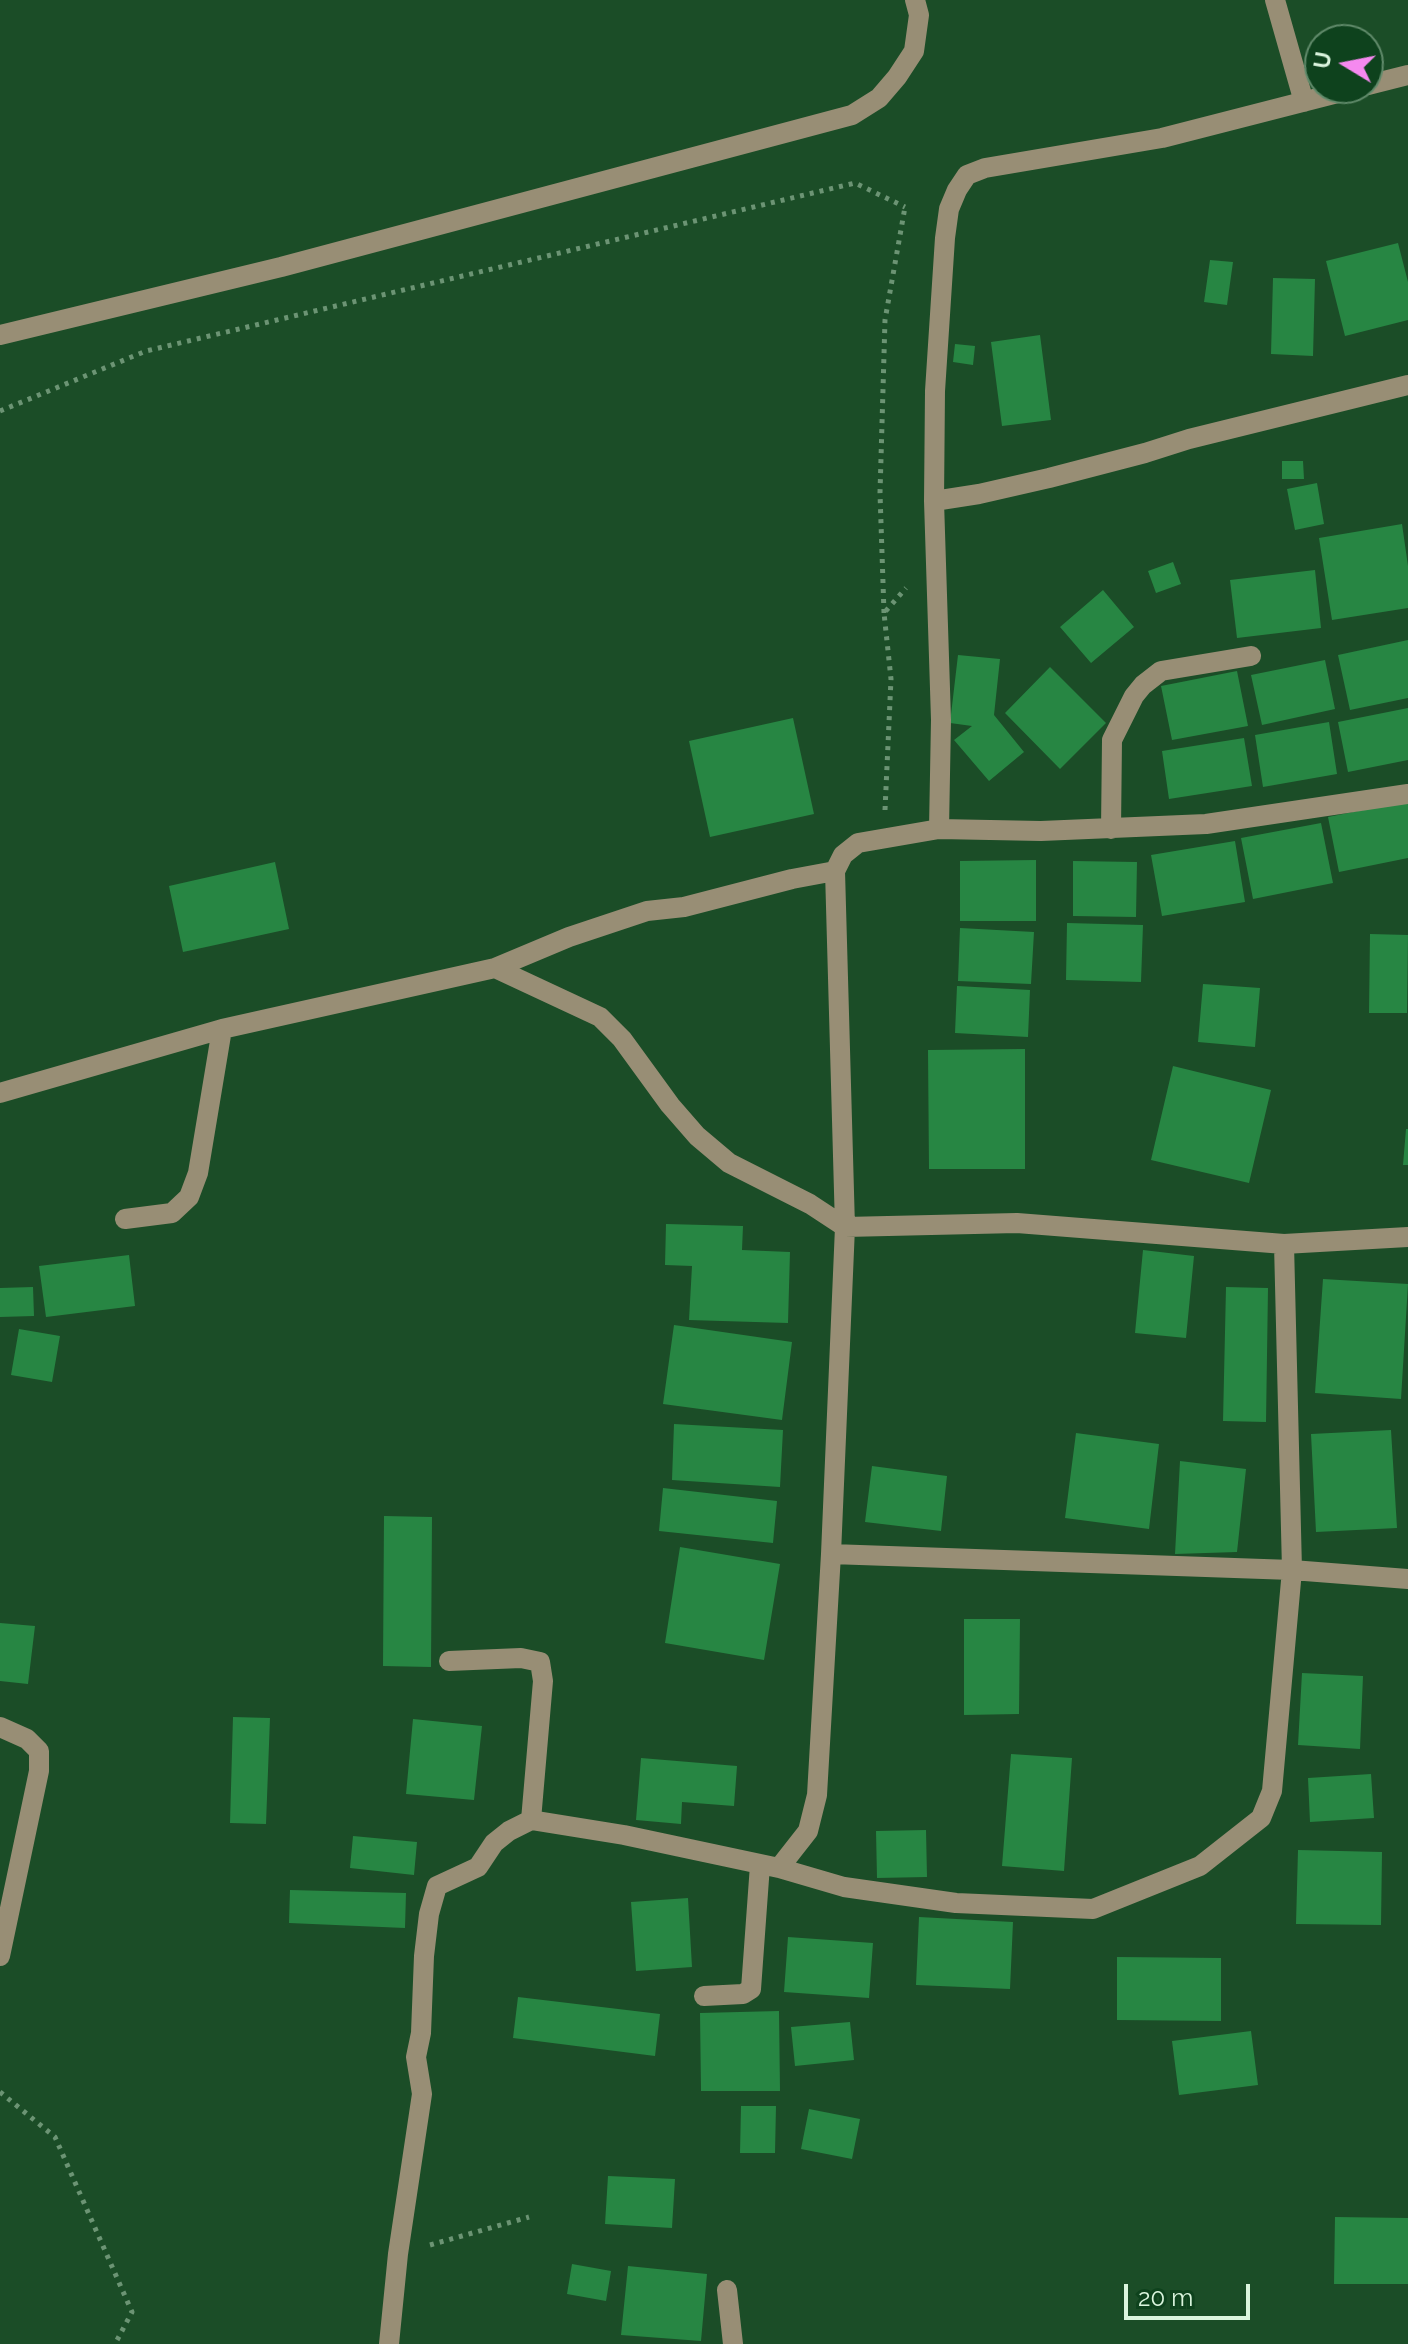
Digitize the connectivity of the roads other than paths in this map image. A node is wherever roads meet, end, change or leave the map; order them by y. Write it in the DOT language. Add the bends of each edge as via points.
graph roads {
  1 [pos="915,0"];
  2 [pos="1275,0"];
  3 [pos="1408,75"];
  4 [pos="1384,81"];
  5 [pos="1304,102"];
  6 [pos="0,335"];
  7 [pos="1408,385"];
  8 [pos="934,501"];
  9 [pos="1251,656"];
  10 [pos="1408,794"];
  11 [pos="939,829"];
  12 [pos="1111,829"];
  13 [pos="835,871"];
  14 [pos="495,968"];
  15 [pos="222,1029"];
  16 [pos="0,1093"];
  17 [pos="125,1219"];
  18 [pos="845,1227"];
  19 [pos="1408,1237"];
  20 [pos="1284,1244"];
  21 [pos="831,1554"];
  22 [pos="1292,1570"];
  23 [pos="1408,1579"];
  24 [pos="449,1661"];
  25 [pos="0,1727"];
  26 [pos="531,1820"];
  27 [pos="770,1866"];
  28 [pos="0,1956"];
  29 [pos="704,1996"];
  30 [pos="727,2290"];
  31 [pos="389,2344"];
  32 [pos="733,2344"];
  1 -- 6 [label="street" via="919,15 914,51 879,98 852,115 281,267"];
  2 -- 5 [label="street"];
  3 -- 4 [label="street"];
  5 -- 8 [label="street" via="1162,138 967,175 949,209 945,238"];
  7 -- 8 [label="street" via="1103,465"];
  8 -- 11 [label="street"];
  9 -- 12 [label="street" via="1161,671 1134,696 1112,740"];
  10 -- 12 [label="street" via="1206,824"];
  11 -- 12 [label="street"];
  11 -- 13 [label="street" via="858,843"];
  13 -- 14 [label="street" via="647,911"];
  13 -- 18 [label="street"];
  14 -- 15 [label="street"];
  14 -- 18 [label="street" via="600,1017 697,1136 729,1163"];
  15 -- 16 [label="street"];
  15 -- 17 [label="street" via="198,1173 189,1197 172,1213"];
  18 -- 20 [label="street" via="1017,1223"];
  18 -- 21 [label="street"];
  19 -- 20 [label="street"];
  20 -- 22 [label="street"];
  21 -- 22 [label="street"];
  21 -- 27 [label="street" via="817,1795 808,1831"];
  22 -- 23 [label="street"];
  22 -- 27 [label="street" via="1272,1791 1261,1818 1200,1866 1093,1909 956,1903 844,1887"];
  24 -- 26 [label="street" via="540,1662 543,1681"];
  25 -- 28 [label="street" via="39,1751"];
  26 -- 27 [label="street"];
  26 -- 31 [label="street" via="494,1843 478,1867 437,1886 429,1914 416,2057 422,2094"];
  27 -- 29 [label="street" via="751,1989"];
  30 -- 32 [label="street"];
}
